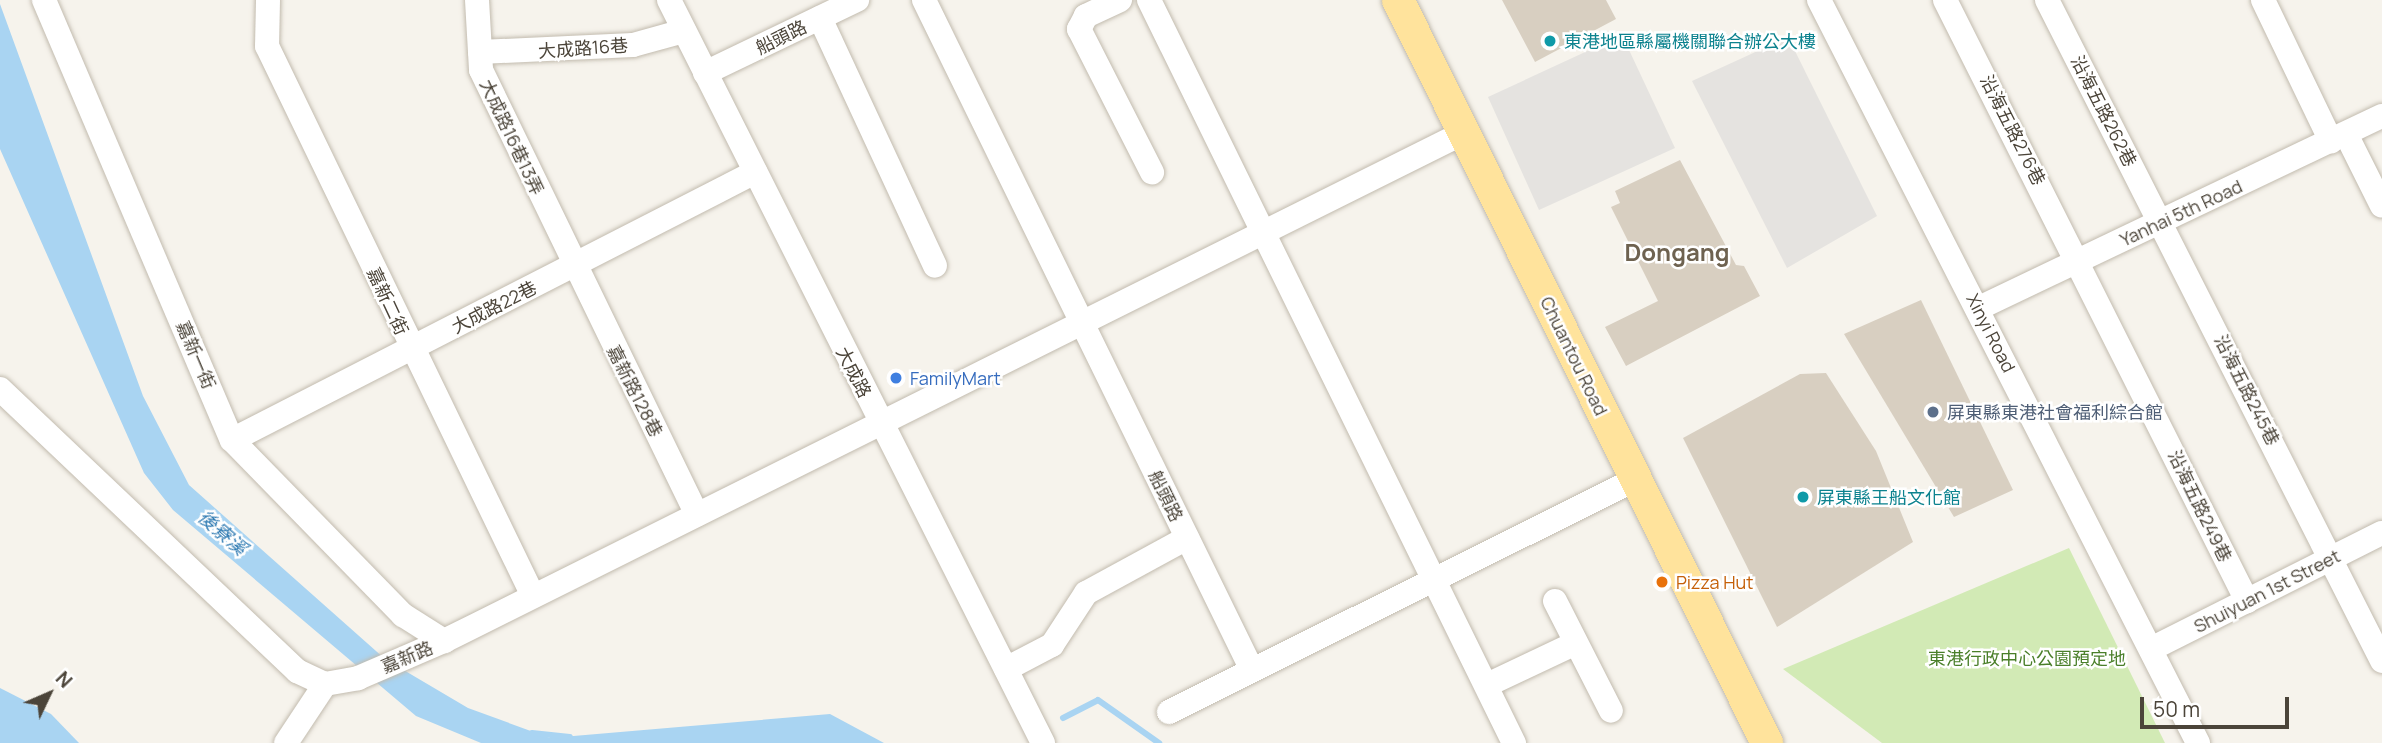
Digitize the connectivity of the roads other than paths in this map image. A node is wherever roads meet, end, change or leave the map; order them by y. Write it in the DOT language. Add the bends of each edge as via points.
graph roads {
  1 [pos="44,0"];
  2 [pos="268,0"];
  3 [pos="477,0"];
  4 [pos="668,0"];
  5 [pos="857,0"];
  6 [pos="924,0"];
  7 [pos="1120,0"];
  8 [pos="1149,0"];
  9 [pos="1398,0"];
  10 [pos="1819,0"];
  11 [pos="1945,0"];
  12 [pos="2047,0"];
  13 [pos="2263,0"];
  14 [pos="820,18"];
  15 [pos="684,31"];
  16 [pos="480,52"];
  17 [pos="705,73"];
  18 [pos="2382,116"];
  19 [pos="1465,132"];
  20 [pos="2338,137"];
  21 [pos="755,172"];
  22 [pos="1152,172"];
  23 [pos="2382,206"];
  24 [pos="2162,223"];
  25 [pos="1261,236"];
  26 [pos="2080,261"];
  27 [pos="935,266"];
  28 [pos="573,267"];
  29 [pos="1979,308"];
  30 [pos="1081,321"];
  31 [pos="411,349"];
  32 [pos="0,389"];
  33 [pos="880,423"];
  34 [pos="232,440"];
  35 [pos="1634,480"];
  36 [pos="697,514"];
  37 [pos="2382,533"];
  38 [pos="1187,538"];
  39 [pos="2332,558"];
  40 [pos="1436,576"];
  41 [pos="533,596"];
  42 [pos="1555,601"];
  43 [pos="2247,601"];
  44 [pos="1576,643"];
  45 [pos="435,645"];
  46 [pos="2151,649"];
  47 [pos="2382,661"];
  48 [pos="1006,669"];
  49 [pos="1252,670"];
  50 [pos="325,684"];
  51 [pos="1487,685"];
  52 [pos="1611,711"];
  53 [pos="1170,712"];
  54 [pos="286,743"];
  55 [pos="1043,743"];
  56 [pos="1514,743"];
  57 [pos="1767,743"];
  58 [pos="2198,743"];
  1 -- 34 [label="street, 嘉新一街"];
  2 -- 31 [label="street, 嘉新二街" via="267,46"];
  3 -- 16 [label="street, 大成路16巷13弄"];
  4 -- 15 [label="street, 大成路"];
  5 -- 14 [label="street, 船頭路"];
  6 -- 30 [label="street, 船頭路"];
  7 -- 22 [label="street" via="1086,16 1079,29"];
  8 -- 25 [label="street"];
  9 -- 19 [label="main road, Chuantou Road"];
  10 -- 29 [label="street, Xinyi Road"];
  11 -- 26 [label="street, 沿海五路276巷"];
  12 -- 24 [label="street, 沿海五路262巷"];
  13 -- 20 [label="street"];
  14 -- 17 [label="street, 船頭路"];
  14 -- 27 [label="street"];
  15 -- 16 [label="street, 大成路16巷" via="633,45"];
  15 -- 17 [label="street, 大成路"];
  16 -- 28 [label="street, 大成路16巷13弄" via="481,70"];
  17 -- 21 [label="street, 大成路"];
  18 -- 20 [label="street, Yanhai 5th Road"];
  19 -- 25 [label="street"];
  19 -- 35 [label="main road, Chuantou Road"];
  20 -- 23 [label="street"];
  20 -- 24 [label="street, Yanhai 5th Road"];
  21 -- 28 [label="street, 大成路22巷"];
  21 -- 33 [label="street, 大成路"];
  24 -- 26 [label="street, Yanhai 5th Road"];
  24 -- 39 [label="street, 沿海五路245巷"];
  25 -- 30 [label="street"];
  25 -- 40 [label="street"];
  26 -- 29 [label="street, Yanhai 5th Road"];
  26 -- 43 [label="street, 沿海五路249巷"];
  28 -- 31 [label="street, 大成路22巷"];
  28 -- 36 [label="street, 嘉新路128巷"];
  29 -- 46 [label="street, Xinyi Road"];
  30 -- 33 [label="street"];
  30 -- 38 [label="street, 船頭路"];
  31 -- 34 [label="street, 大成路22巷"];
  31 -- 41 [label="street, 嘉新二街"];
  32 -- 50 [label="street" via="297,671"];
  33 -- 36 [label="street, 嘉新路"];
  33 -- 48 [label="street, 大成路"];
  34 -- 45 [label="street, 嘉新一街"];
  35 -- 40 [label="street"];
  35 -- 57 [label="main road, Chuantou Road"];
  36 -- 41 [label="street, 嘉新路"];
  37 -- 39 [label="street, Shuiyuan 1st Street"];
  38 -- 48 [label="street" via="1086,593 1052,645"];
  38 -- 49 [label="street, 船頭路"];
  39 -- 43 [label="street, Shuiyuan 1st Street"];
  39 -- 47 [label="street, 沿海五路245巷"];
  40 -- 49 [label="street"];
  40 -- 51 [label="street"];
  41 -- 45 [label="street, 嘉新路"];
  42 -- 44 [label="street"];
  43 -- 46 [label="street, Shuiyuan 1st Street"];
  44 -- 51 [label="street"];
  44 -- 52 [label="street"];
  45 -- 50 [label="street, 嘉新路" via="358,678"];
  46 -- 58 [label="street, Xinyi Road"];
  48 -- 55 [label="street, 大成路"];
  49 -- 53 [label="street"];
  50 -- 54 [label="street"];
  51 -- 56 [label="street"];
}
